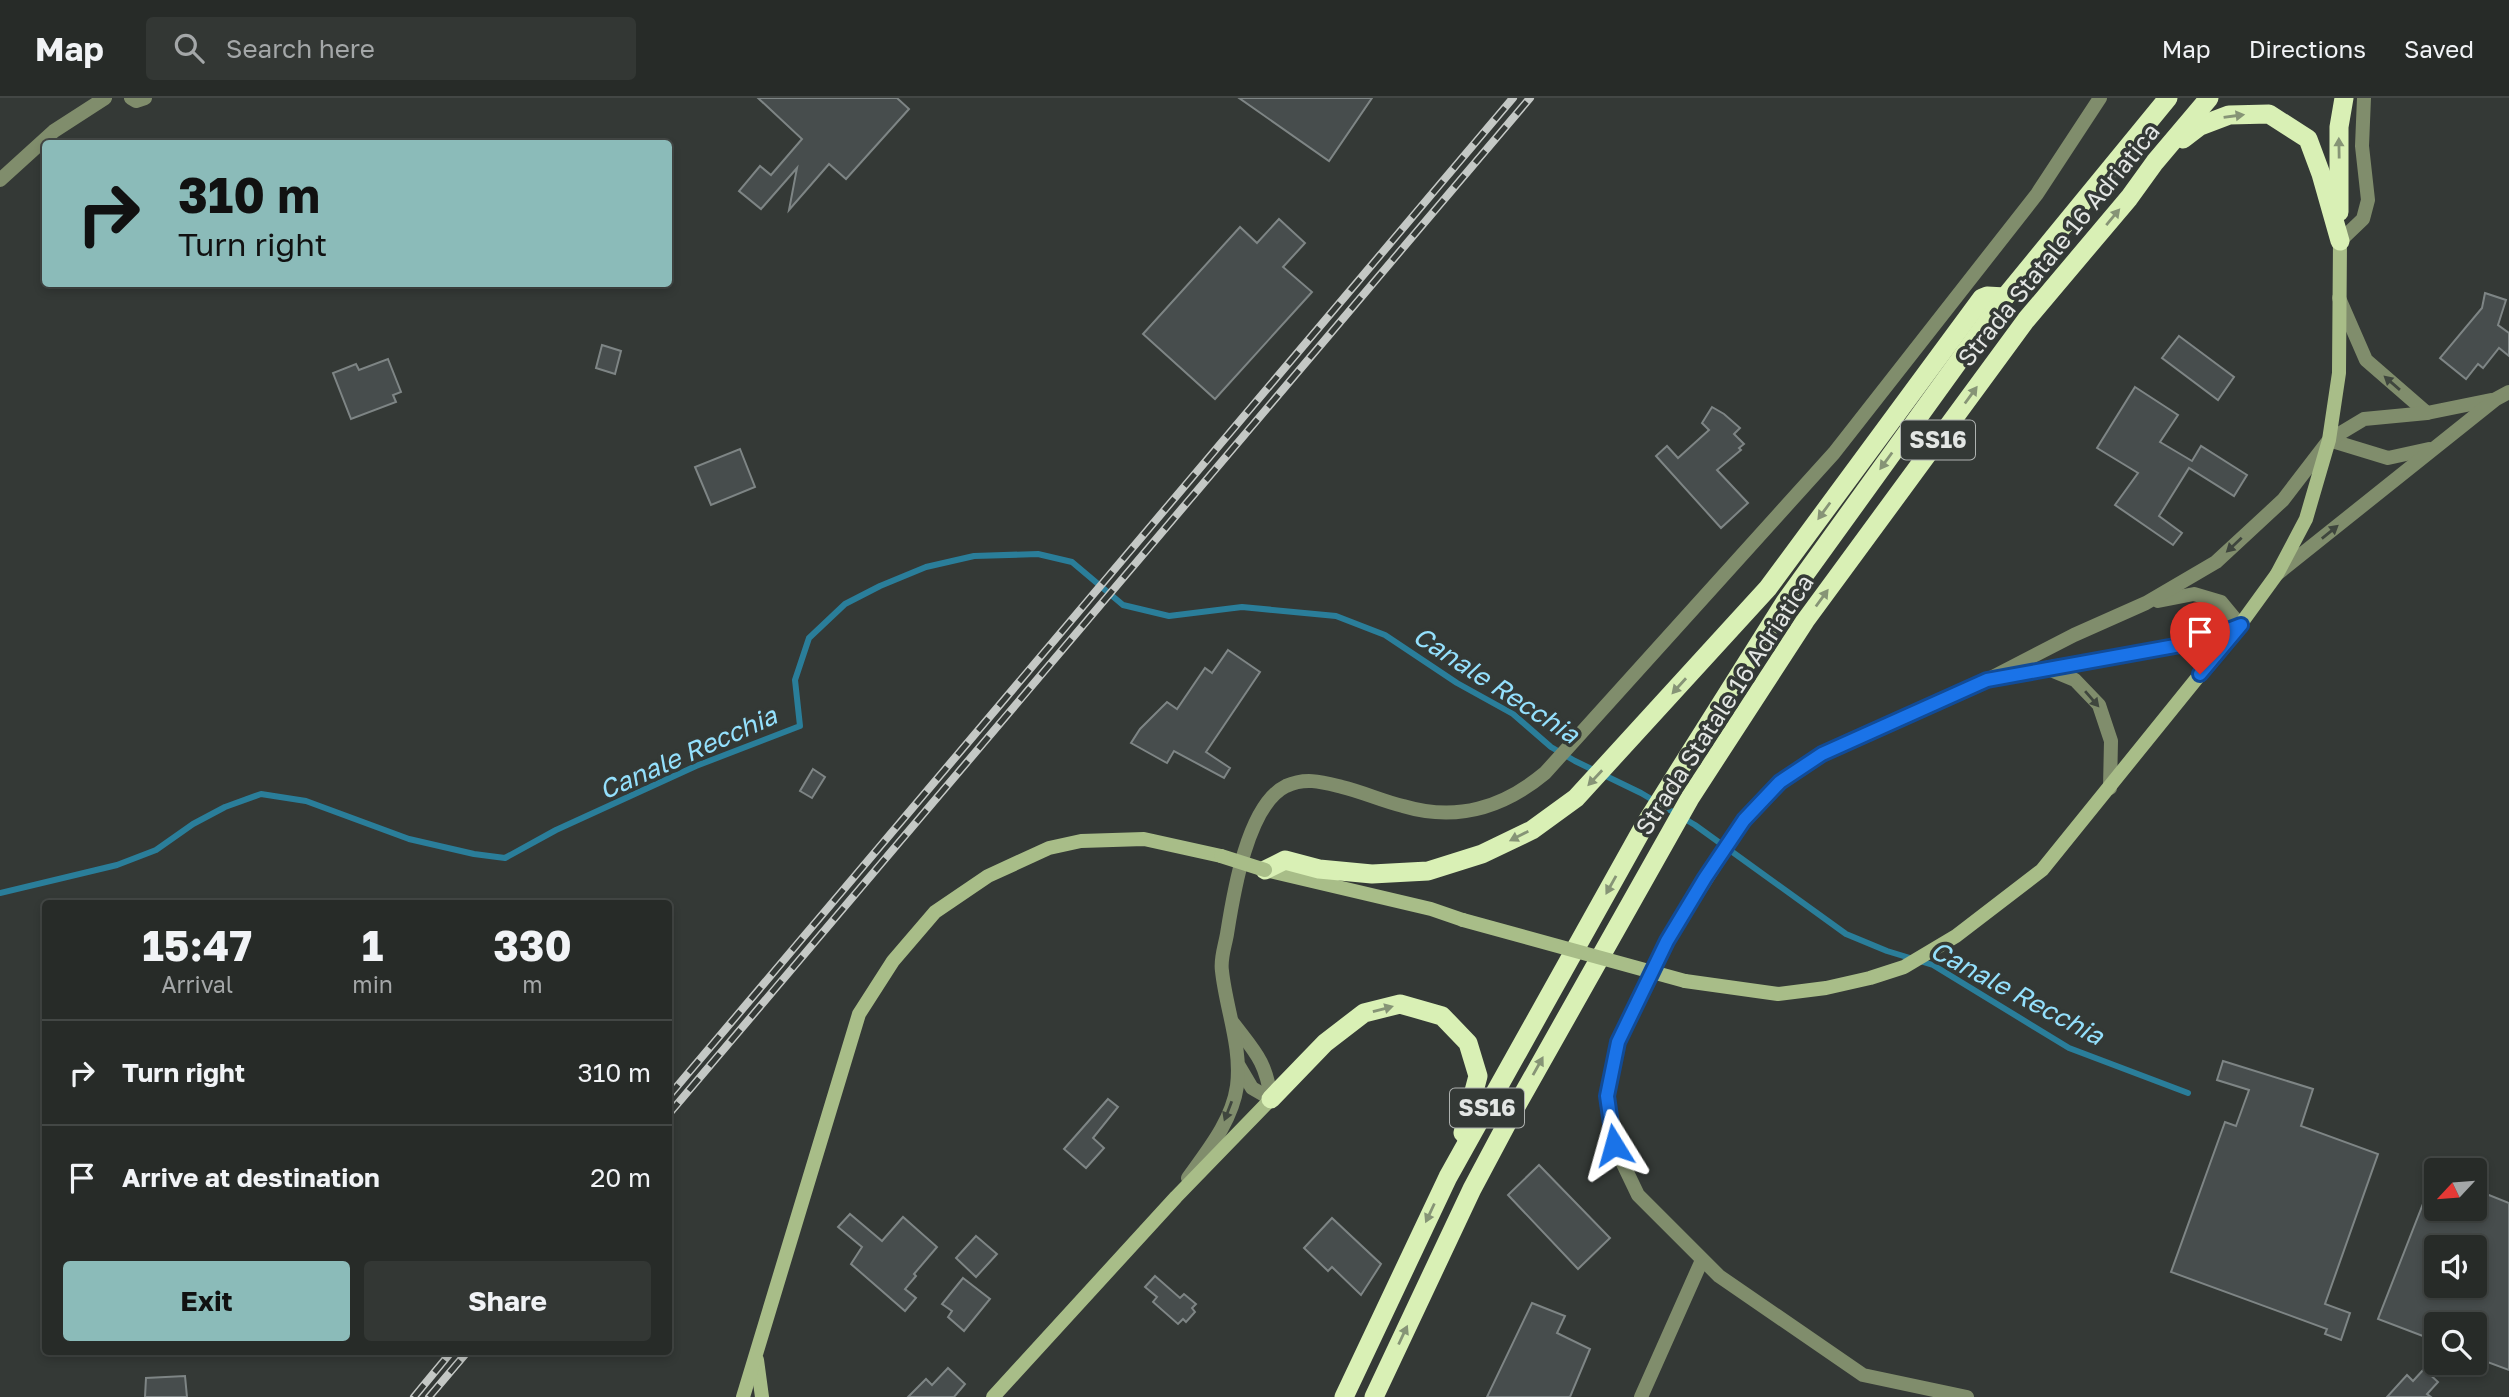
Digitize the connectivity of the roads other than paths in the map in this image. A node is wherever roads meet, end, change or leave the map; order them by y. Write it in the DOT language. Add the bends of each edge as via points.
graph roads {
  1 [pos="105,98"];
  2 [pos="131,98"];
  3 [pos="145,98"];
  4 [pos="2100,98"];
  5 [pos="2168,98"];
  6 [pos="2209,98"];
  7 [pos="2344,98"];
  8 [pos="2364,98"];
  9 [pos="44,140"];
  10 [pos="42,142"];
  11 [pos="2155,162"];
  12 [pos="0,180"];
  13 [pos="2340,241"];
  14 [pos="2005,297"];
  15 [pos="2339,297"];
  16 [pos="2503,395"];
  17 [pos="2427,413"];
  18 [pos="2329,440"];
  19 [pos="2435,448"];
  20 [pos="2277,574"];
  21 [pos="2146,603"];
  22 [pos="2241,625"];
  23 [pos="2046,668"];
  24 [pos="1987,680"];
  25 [pos="2110,788"];
  26 [pos="1265,870"];
  27 [pos="1231,1021"];
  28 [pos="1239,1066"];
  29 [pos="1271,1098"];
  30 [pos="1448,1177"];
  31 [pos="1176,1197"];
  32 [pos="1702,1260"];
  33 [pos="756,1355"];
  34 [pos="746,1393"];
  35 [pos="762,1397"];
  36 [pos="993,1397"];
  37 [pos="1344,1397"];
  38 [pos="1374,1397"];
  39 [pos="1641,1397"];
  40 [pos="1967,1397"];
  1 -- 9 [label="street"];
  2 -- 3 [label="street" via="136,102"];
  4 -- 27 [label="street" via="2036,194 1834,453 1545,773 1522,792 1489,807 1451,813 1405,807 1310,779 1284,787 1265,804 1237,876 1221,968"];
  5 -- 14 [label="highway, Strada Statale 16 Adriatica / SS16"];
  6 -- 11 [label="highway, Strada Statale 16 Adriatica / SS16"];
  13 -- 7 [label="highway, one-way" via="2339,127"];
  8 -- 13 [label="street" via="2362,146 2368,200 2363,219"];
  10 -- 12 [label="street"];
  11 -- 13 [label="highway, one-way" via="2200,126 2229,116 2269,114 2308,139"];
  38 -- 11 [label="highway, Strada Statale 16 Adriatica / SS16, one-way" via="1472,1189 1690,798 1805,621 2026,320"];
  13 -- 15 [label="main road"];
  14 -- 26 [label="highway, one-way" via="1982,298 1768,588 1576,798 1532,830 1482,854 1427,871 1372,874 1285,860"];
  14 -- 30 [label="highway, Strada Statale 16 Adriatica / SS16, one-way" via="1785,602 1644,826"];
  17 -- 15 [label="street, one-way" via="2366,360"];
  15 -- 18 [label="main road" via="2339,373"];
  16 -- 17 [label="street"];
  16 -- 19 [label="street"];
  17 -- 18 [label="street" via="2364,419"];
  18 -- 19 [label="street" via="2388,458"];
  18 -- 20 [label="main road" via="2306,519"];
  18 -- 21 [label="street, one-way" via="2283,500 2216,562"];
  20 -- 19 [label="street, one-way"];
  20 -- 22 [label="main road"];
  21 -- 22 [label="street" via="2194,594 2221,602"];
  21 -- 24 [label="street"];
  22 -- 23 [label="street" via="2197,642"];
  22 -- 25 [label="main road"];
  23 -- 24 [label="street"];
  23 -- 25 [label="street, one-way" via="2075,680 2099,705 2111,741"];
  24 -- 32 [label="street" via="1822,754 1780,782 1744,820 1667,941 1618,1042 1607,1096 1614,1145 1638,1195"];
  25 -- 26 [label="main road, bridge" via="2042,870 1956,936 1904,967 1826,988 1778,994 1685,981 1431,909"];
  26 -- 33 [label="main road, bridge" via="1144,839 1081,841 1049,848 988,876 935,912 893,961 859,1014"];
  27 -- 28 [label="street"];
  27 -- 29 [label="street" via="1258,1055"];
  28 -- 29 [label="street" via="1252,1088"];
  28 -- 31 [label="street, one-way" via="1236,1090 1220,1131"];
  29 -- 30 [label="highway, one-way" via="1325,1043 1364,1013 1400,1004 1442,1016 1468,1043 1478,1076"];
  29 -- 31 [label="main road"];
  30 -- 37 [label="highway, Strada Statale 16 Adriatica / SS16, one-way"];
  31 -- 36 [label="main road"];
  32 -- 39 [label="street"];
  32 -- 40 [label="street" via="1863,1375"];
  33 -- 34 [label="main road"];
  33 -- 35 [label="main road"];
}
